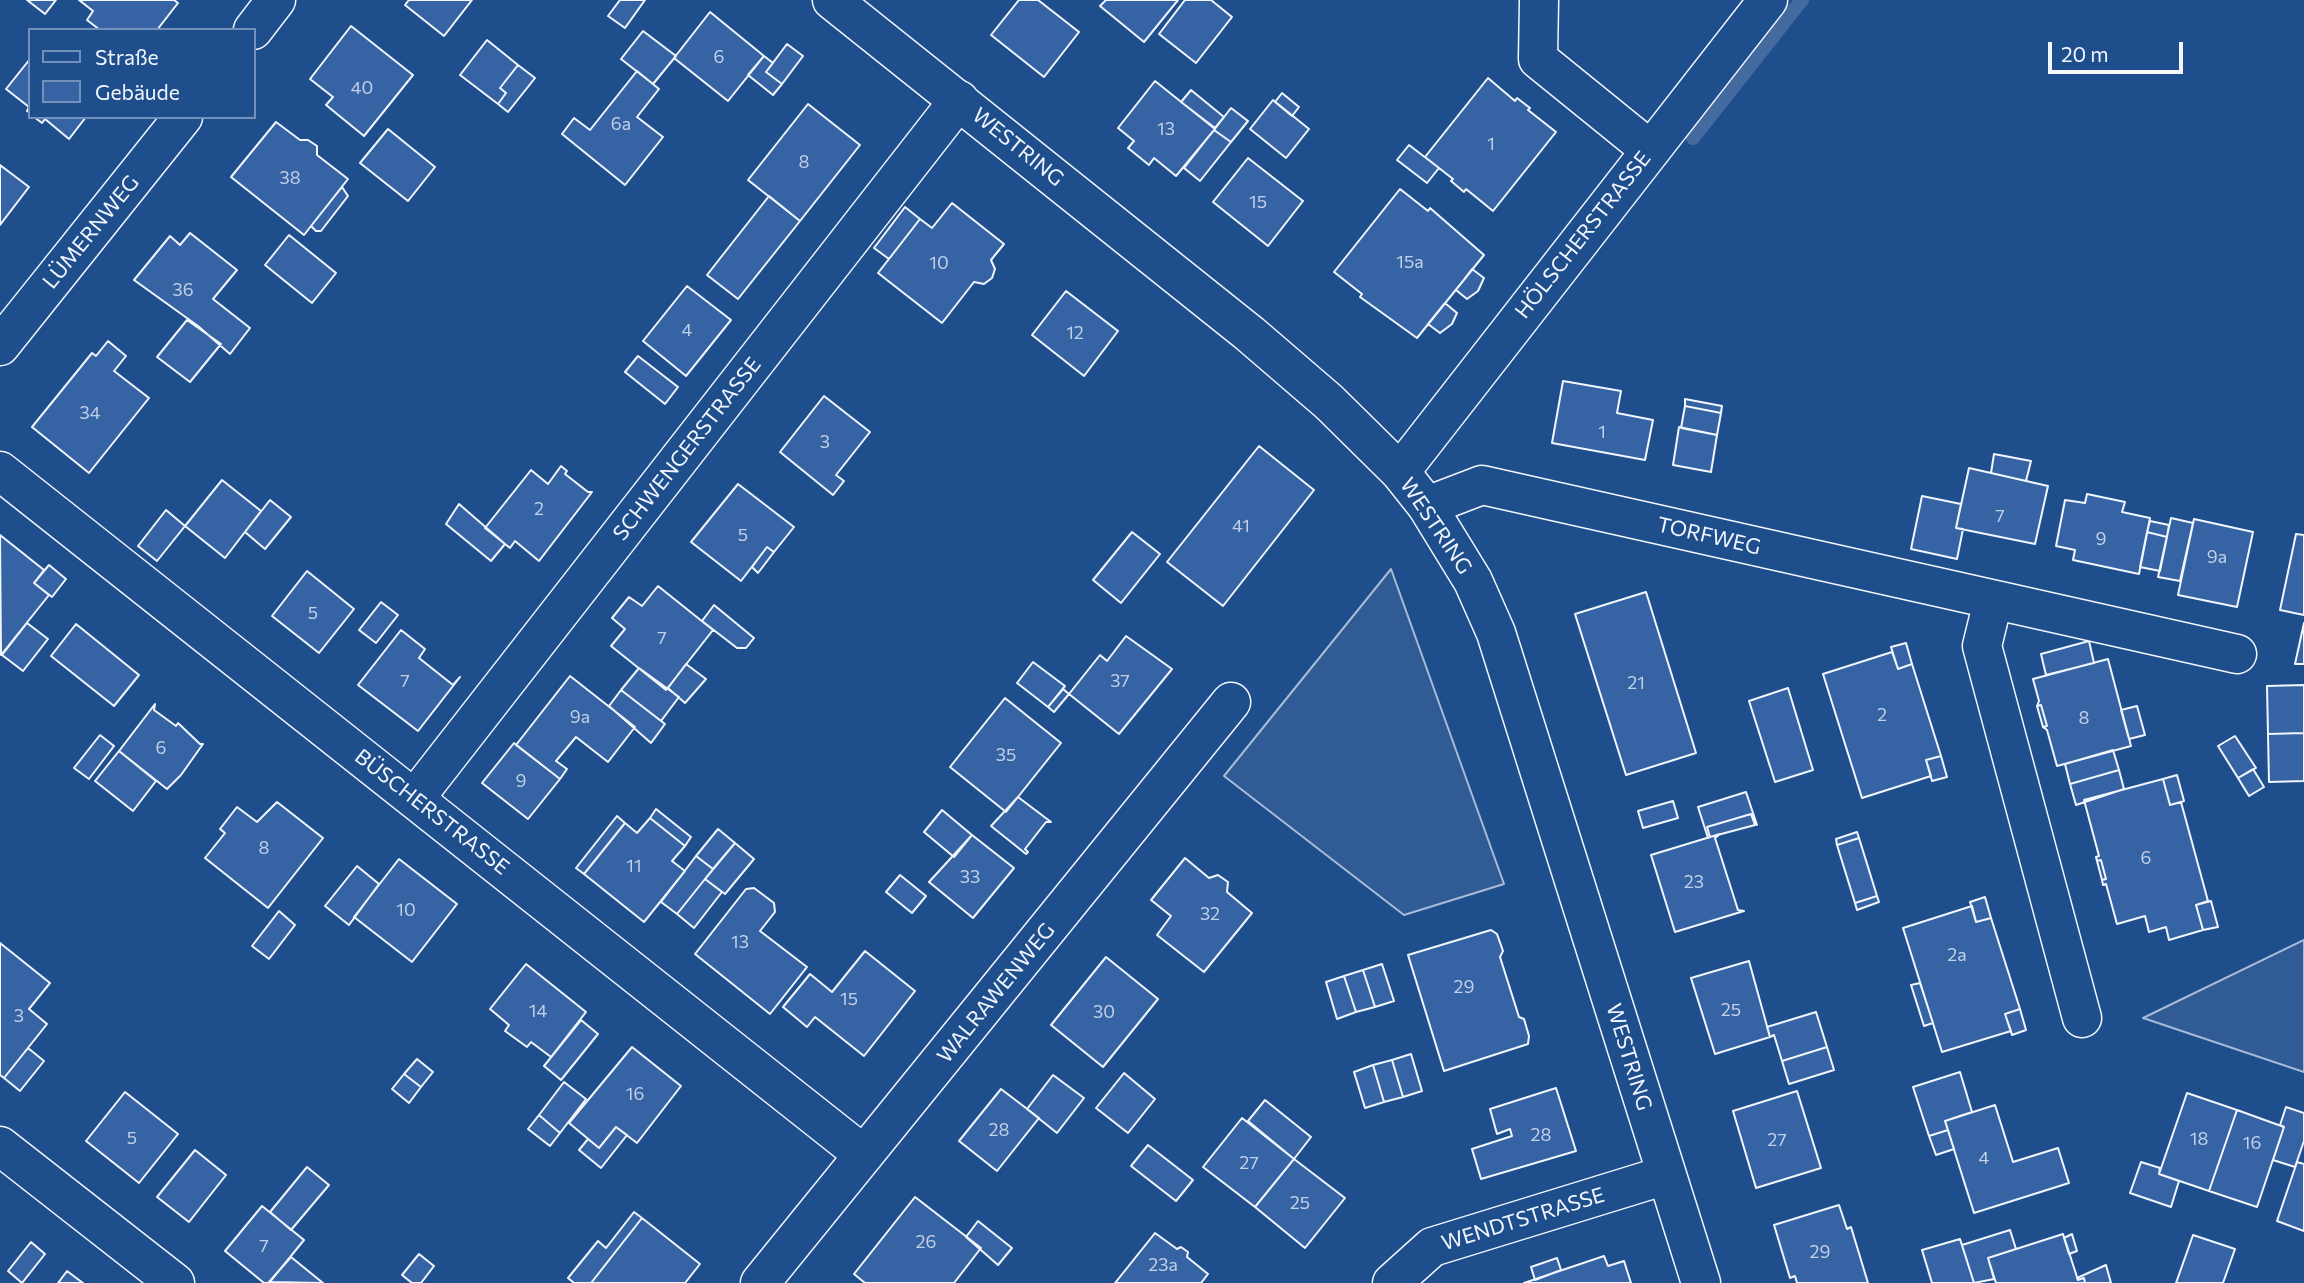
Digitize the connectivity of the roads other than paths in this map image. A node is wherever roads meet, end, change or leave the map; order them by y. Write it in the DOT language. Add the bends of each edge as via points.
graph roads {
  1 [pos="276,0"];
  2 [pos="832,0"];
  3 [pos="1539,0"];
  4 [pos="1768,0"];
  5 [pos="255,28"];
  6 [pos="959,100"];
  7 [pos="181,119"];
  8 [pos="1649,149"];
  9 [pos="0,346"];
  10 [pos="0,471"];
  11 [pos="1400,472"];
  12 [pos="1427,506"];
  13 [pos="1993,601"];
  14 [pos="2237,654"];
  15 [pos="1231,702"];
  16 [pos="415,798"];
  17 [pos="2082,1018"];
  18 [pos="0,1146"];
  19 [pos="864,1154"];
  20 [pos="1666,1175"];
  21 [pos="175,1283"];
  22 [pos="760,1283"];
  23 [pos="1392,1283"];
  24 [pos="1701,1283"];
  1 -- 5 [label="street"];
  2 -- 6 [label="street, WESTRING"];
  3 -- 8 [label="street" via="1538,60"];
  4 -- 8 [label="street, HÖLSCHERSTRASSE"];
  6 -- 11 [label="street, WESTRING" via="1250,334"];
  6 -- 16 [label="street, SCHWENGERSTRASSE"];
  7 -- 9 [label="street, LÜMERNWEG"];
  8 -- 11 [label="street, HÖLSCHERSTRASSE"];
  10 -- 16 [label="street, BÜSCHERSTRASSE"];
  11 -- 12 [label="street, WESTRING"];
  12 -- 13 [label="street, TORFWEG" via="1482,485"];
  12 -- 20 [label="street, WESTRING" via="1454,545 1496,633"];
  13 -- 14 [label="street, TORFWEG"];
  13 -- 17 [label="street" via="1982,646"];
  15 -- 19 [label="street, WALRAWENWEG"];
  16 -- 19 [label="street, BÜSCHERSTRASSE"];
  18 -- 21 [label="street"];
  19 -- 22 [label="street, WALRAWENWEG"];
  20 -- 23 [label="street, WENDTSTRASSE" via="1432,1247"];
  20 -- 24 [label="street, WESTRING"];
}
